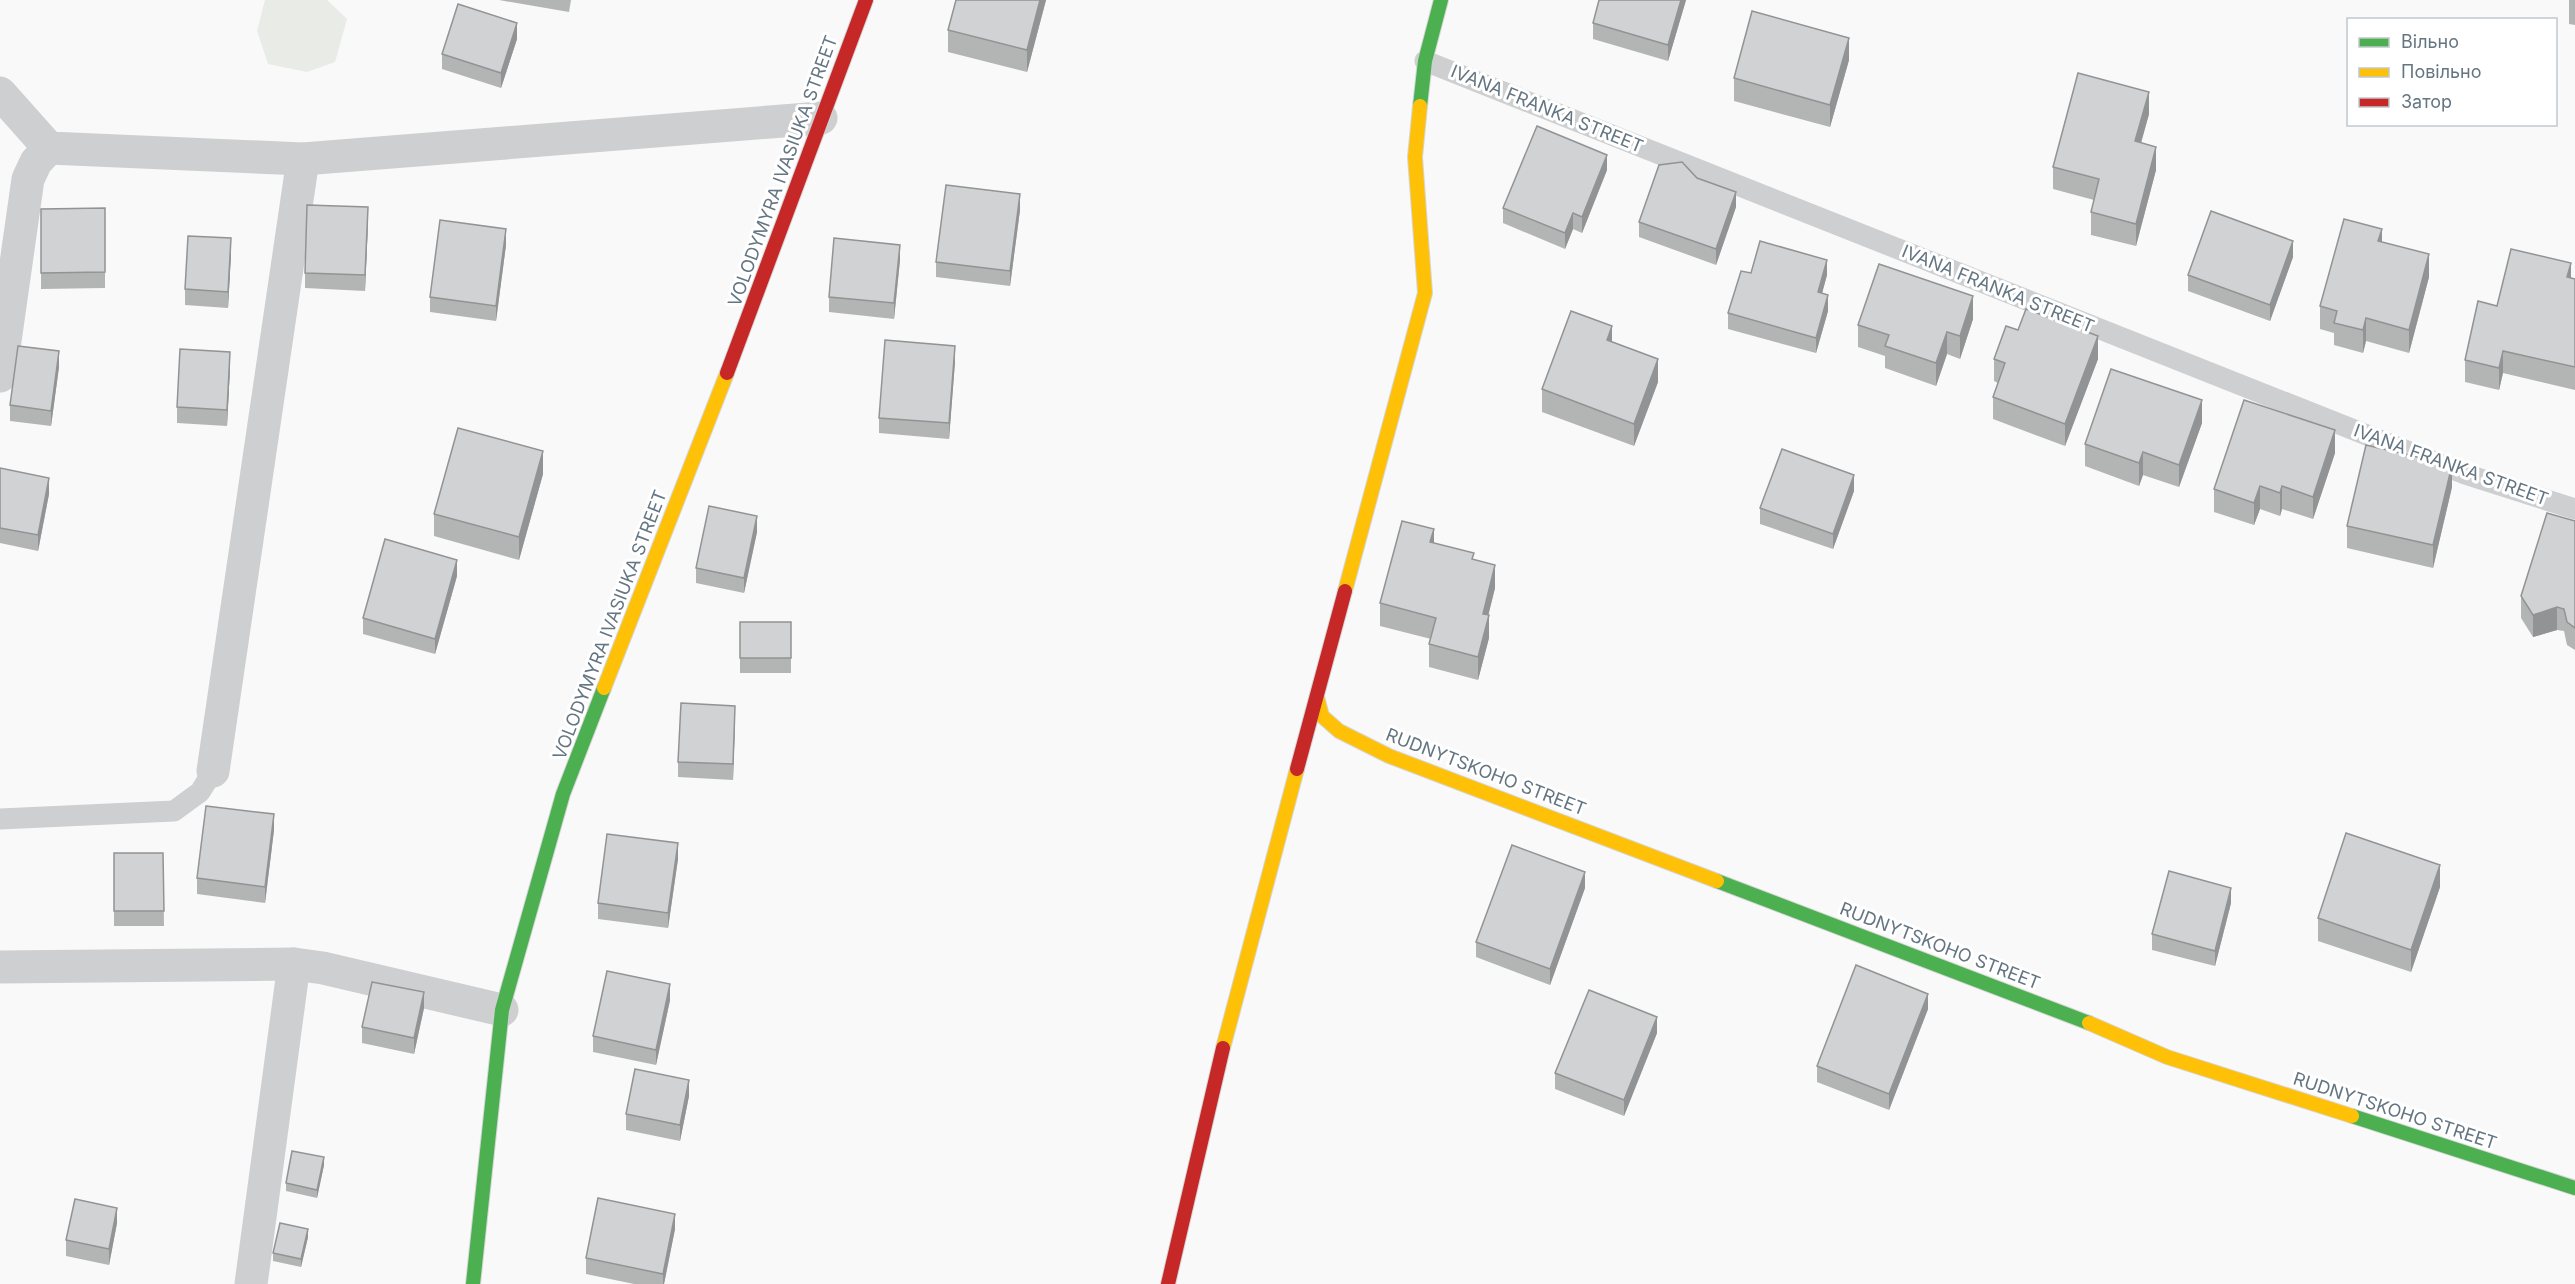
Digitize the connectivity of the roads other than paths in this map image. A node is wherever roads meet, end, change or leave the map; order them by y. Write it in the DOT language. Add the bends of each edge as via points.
graph roads {
  1 [pos="866,0"];
  2 [pos="1441,0"];
  3 [pos="1425,61"];
  4 [pos="0,93"];
  5 [pos="821,118"];
  6 [pos="48,148"];
  7 [pos="303,159"];
  8 [pos="0,376"];
  9 [pos="2575,509"];
  10 [pos="1317,697"];
  11 [pos="213,771"];
  12 [pos="0,819"];
  13 [pos="294,964"];
  14 [pos="0,967"];
  15 [pos="502,1010"];
  16 [pos="2575,1188"];
  17 [pos="1173,1282"];
  18 [pos="252,1284"];
  19 [pos="473,1284"];
  1 -- 5 [label="street, VOLODYMYRA IVASIUKA STREET"];
  2 -- 3 [label="street"];
  3 -- 9 [label="lane, IVANA FRANKA STREET" via="2465,474"];
  3 -- 10 [label="street" via="1415,157 1425,293"];
  4 -- 6 [label="street"];
  5 -- 7 [label="street"];
  5 -- 15 [label="street, VOLODYMYRA IVASIUKA STREET" via="757,295 563,794"];
  6 -- 7 [label="street"];
  6 -- 8 [label="street" via="28,179"];
  7 -- 11 [label="street"];
  10 -- 16 [label="street, RUDNYTSKOHO STREET" via="1322,716 1339,731 1389,756 2063,1012 2167,1056"];
  10 -- 17 [label="street" via="1223,1046"];
  11 -- 12 [label="lane" via="200,792 174,811"];
  13 -- 14 [label="street"];
  13 -- 15 [label="street"];
  13 -- 18 [label="street"];
  15 -- 19 [label="street, VOLODYMYRA IVASIUKA STREET"];
}
